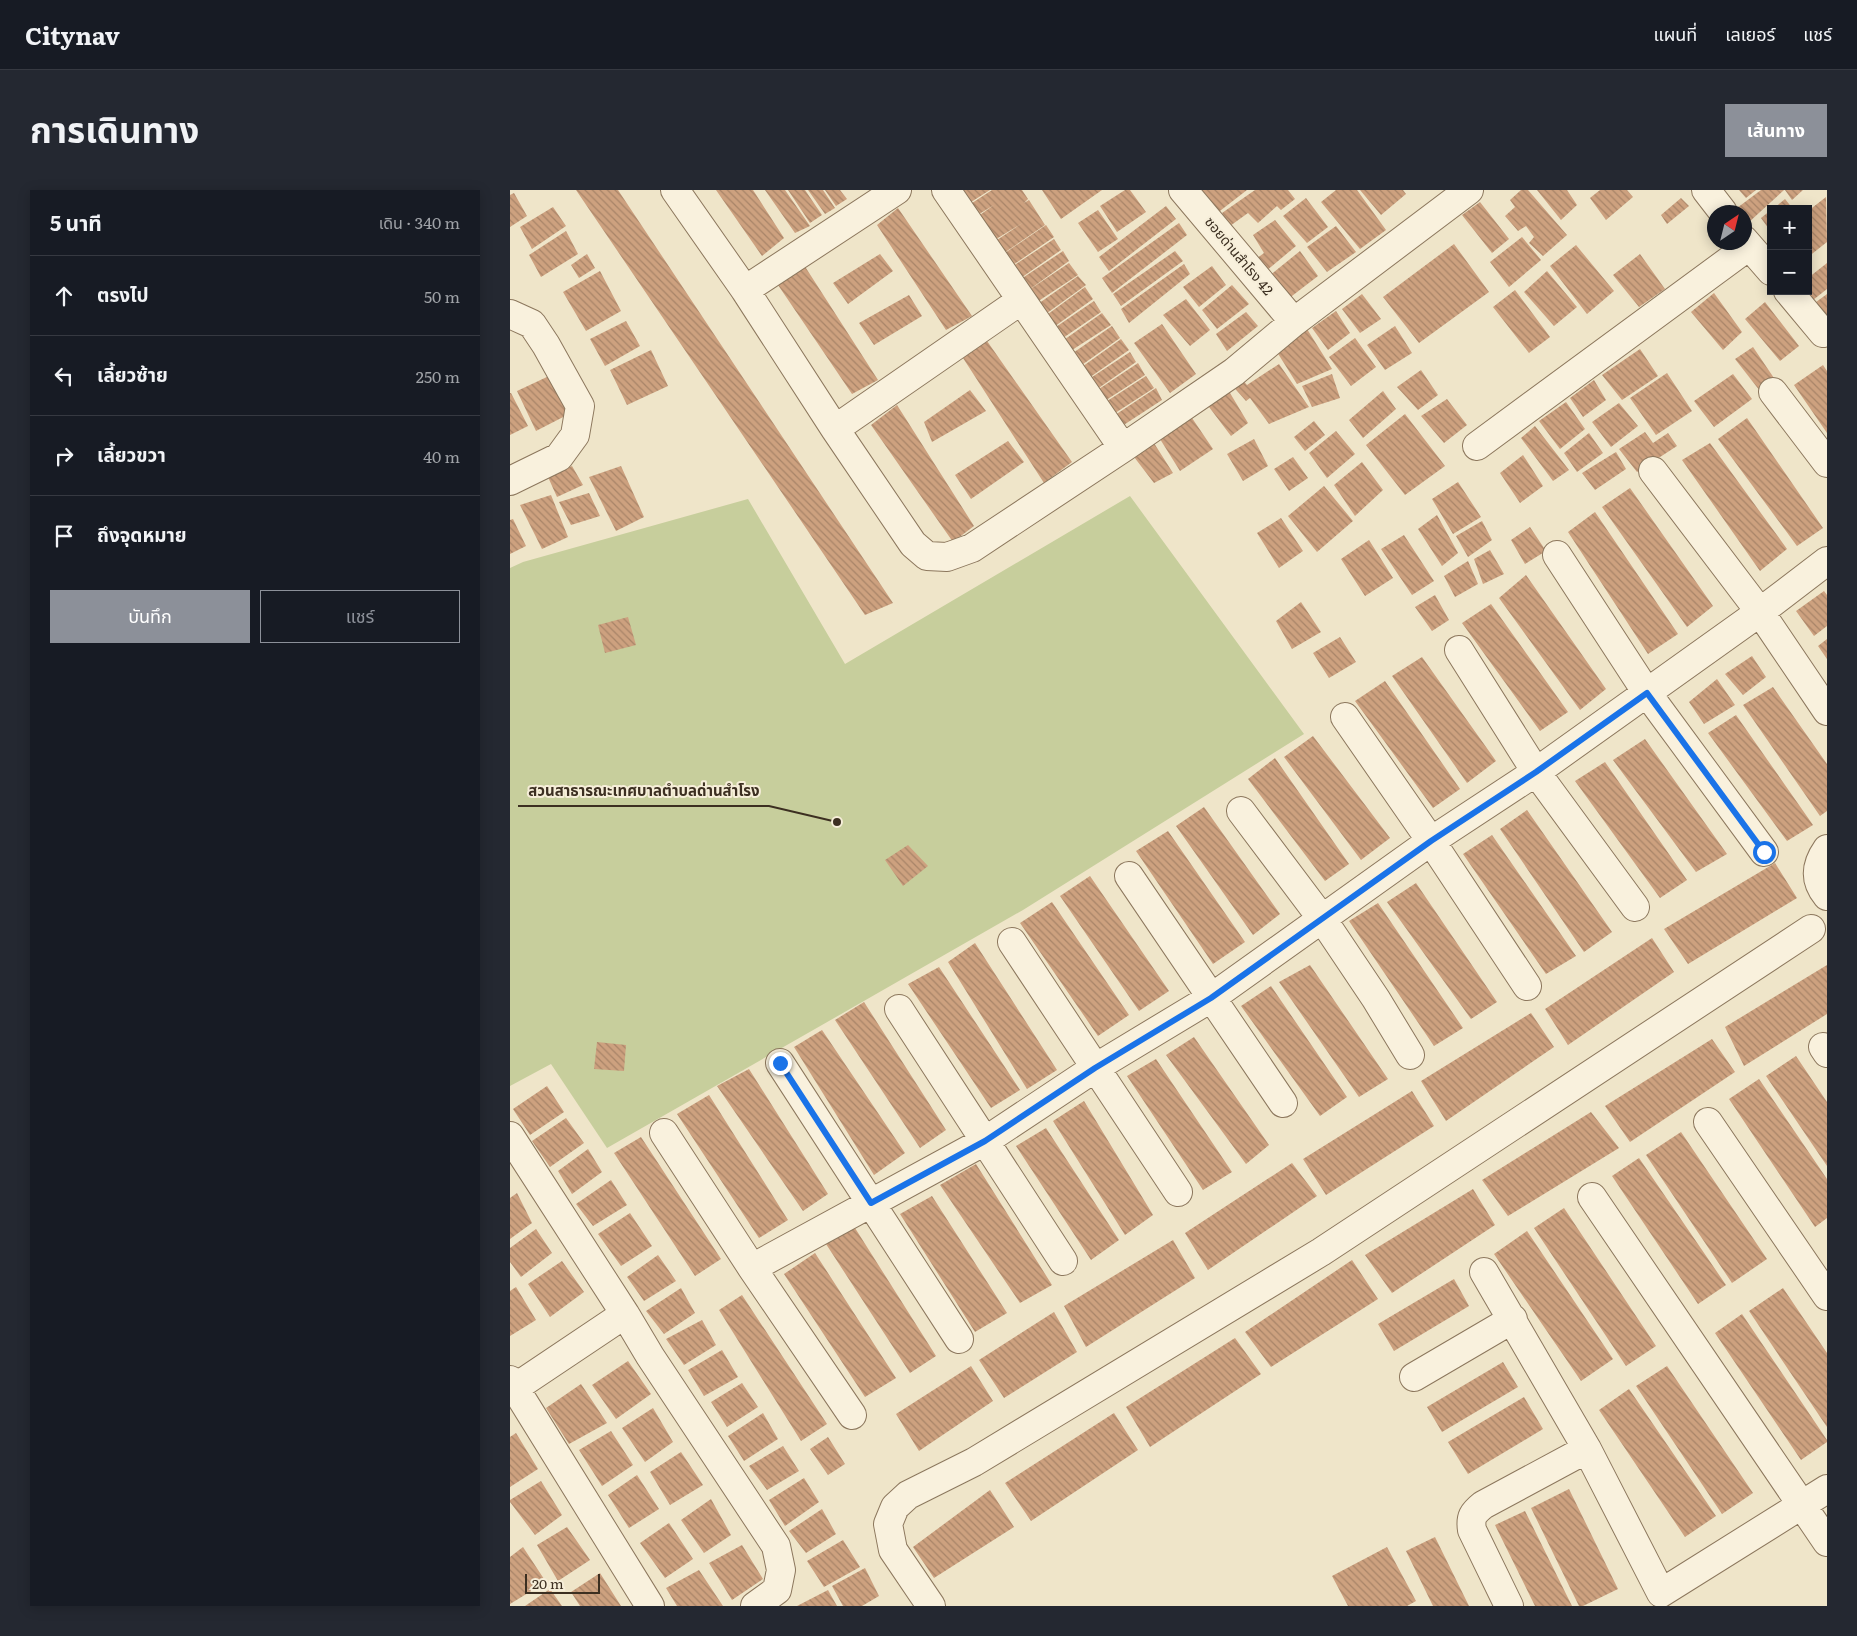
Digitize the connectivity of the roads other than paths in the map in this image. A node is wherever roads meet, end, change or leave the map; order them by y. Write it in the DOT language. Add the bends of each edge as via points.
graph roads {
  1 [pos="675,190"];
  2 [pos="897,190"];
  3 [pos="946,190"];
  4 [pos="1184,190"];
  5 [pos="1706,190"];
  6 [pos="1456,194"];
  7 [pos="1718,205"];
  8 [pos="1752,249"];
  9 [pos="1738,250"];
  10 [pos="1767,266"];
  11 [pos="745,290"];
  12 [pos="1791,295"];
  13 [pos="1020,301"];
  14 [pos="510,314"];
  15 [pos="1294,322"];
  16 [pos="1823,333"];
  17 [pos="1773,392"];
  18 [pos="836,429"];
  19 [pos="1477,446"];
  20 [pos="1123,448"];
  21 [pos="1827,463"];
  22 [pos="1653,471"];
  23 [pos="510,481"];
  24 [pos="1557,555"];
  25 [pos="1827,561"];
  26 [pos="1760,612"];
  27 [pos="1459,650"];
  28 [pos="1647,693"];
  29 [pos="1827,711"];
  30 [pos="1345,717"];
  31 [pos="1536,772"];
  32 [pos="1241,811"];
  33 [pos="1431,841"];
  34 [pos="1827,849"];
  35 [pos="1764,852"];
  36 [pos="1129,876"];
  37 [pos="1827,896"];
  38 [pos="1635,907"];
  39 [pos="1323,920"];
  40 [pos="1811,929"];
  41 [pos="1012,942"];
  42 [pos="1527,986"];
  43 [pos="1211,998"];
  44 [pos="899,1009"];
  45 [pos="1410,1055"];
  46 [pos="780,1063"];
  47 [pos="1095,1068"];
  48 [pos="1283,1103"];
  49 [pos="1708,1122"];
  50 [pos="664,1134"];
  51 [pos="510,1136"];
  52 [pos="985,1141"];
  53 [pos="1178,1192"];
  54 [pos="1592,1197"];
  55 [pos="871,1203"];
  56 [pos="1063,1261"];
  57 [pos="752,1268"];
  58 [pos="1484,1272"];
  59 [pos="1827,1296"];
  60 [pos="625,1314"];
  61 [pos="1513,1319"];
  62 [pos="958,1340"];
  63 [pos="1414,1377"];
  64 [pos="512,1386"];
  65 [pos="852,1415"];
  66 [pos="1587,1449"];
  67 [pos="1827,1489"];
  68 [pos="1802,1505"];
  69 [pos="1827,1542"];
  70 [pos="1664,1599"];
  71 [pos="650,1606"];
  72 [pos="755,1606"];
  73 [pos="931,1606"];
  74 [pos="1509,1606"];
  1 -- 11 [label="street"];
  2 -- 11 [label="street"];
  3 -- 13 [label="street"];
  4 -- 15 [label="street, ซอยด่านสำโรง 42"];
  5 -- 7 [label="street"];
  6 -- 15 [label="street"];
  8 -- 10 [label="street"];
  9 -- 19 [label="street"];
  11 -- 18 [label="street"];
  12 -- 16 [label="street"];
  13 -- 18 [label="street"];
  13 -- 20 [label="street"];
  14 -- 23 [label="street" via="532,324 580,406 575,436 559,457"];
  15 -- 20 [label="street" via="1234,372"];
  17 -- 21 [label="street"];
  18 -- 20 [label="street" via="914,544 927,556 947,557 972,548"];
  22 -- 26 [label="street"];
  24 -- 28 [label="street"];
  25 -- 26 [label="street"];
  26 -- 28 [label="street"];
  26 -- 29 [label="street"];
  27 -- 31 [label="street"];
  28 -- 31 [label="street"];
  28 -- 35 [label="street"];
  30 -- 33 [label="street"];
  31 -- 33 [label="street"];
  31 -- 38 [label="street"];
  32 -- 39 [label="street"];
  33 -- 39 [label="street"];
  33 -- 42 [label="street"];
  34 -- 37 [label="street" via="1816,873"];
  36 -- 43 [label="street"];
  39 -- 43 [label="street"];
  39 -- 45 [label="street"];
  40 -- 73 [label="street" via="1321,1252 974,1462 908,1496 895,1507 888,1524 893,1550"];
  41 -- 47 [label="street"];
  43 -- 47 [label="street"];
  43 -- 48 [label="street"];
  44 -- 52 [label="street"];
  46 -- 55 [label="street"];
  47 -- 52 [label="street"];
  47 -- 53 [label="street"];
  49 -- 59 [label="street"];
  50 -- 57 [label="street"];
  51 -- 60 [label="street"];
  52 -- 55 [label="street"];
  52 -- 56 [label="street"];
  54 -- 68 [label="street"];
  55 -- 57 [label="street"];
  55 -- 62 [label="street"];
  57 -- 65 [label="street"];
  58 -- 61 [label="street"];
  60 -- 64 [label="street"];
  60 -- 72 [label="street" via="776,1546 781,1570 777,1590"];
  61 -- 63 [label="street"];
  61 -- 66 [label="street"];
  64 -- 71 [label="street"];
  66 -- 70 [label="street"];
  66 -- 74 [label="street" via="1474,1512 1472,1530"];
  67 -- 68 [label="street"];
  68 -- 69 [label="street"];
  68 -- 70 [label="street"];
}
